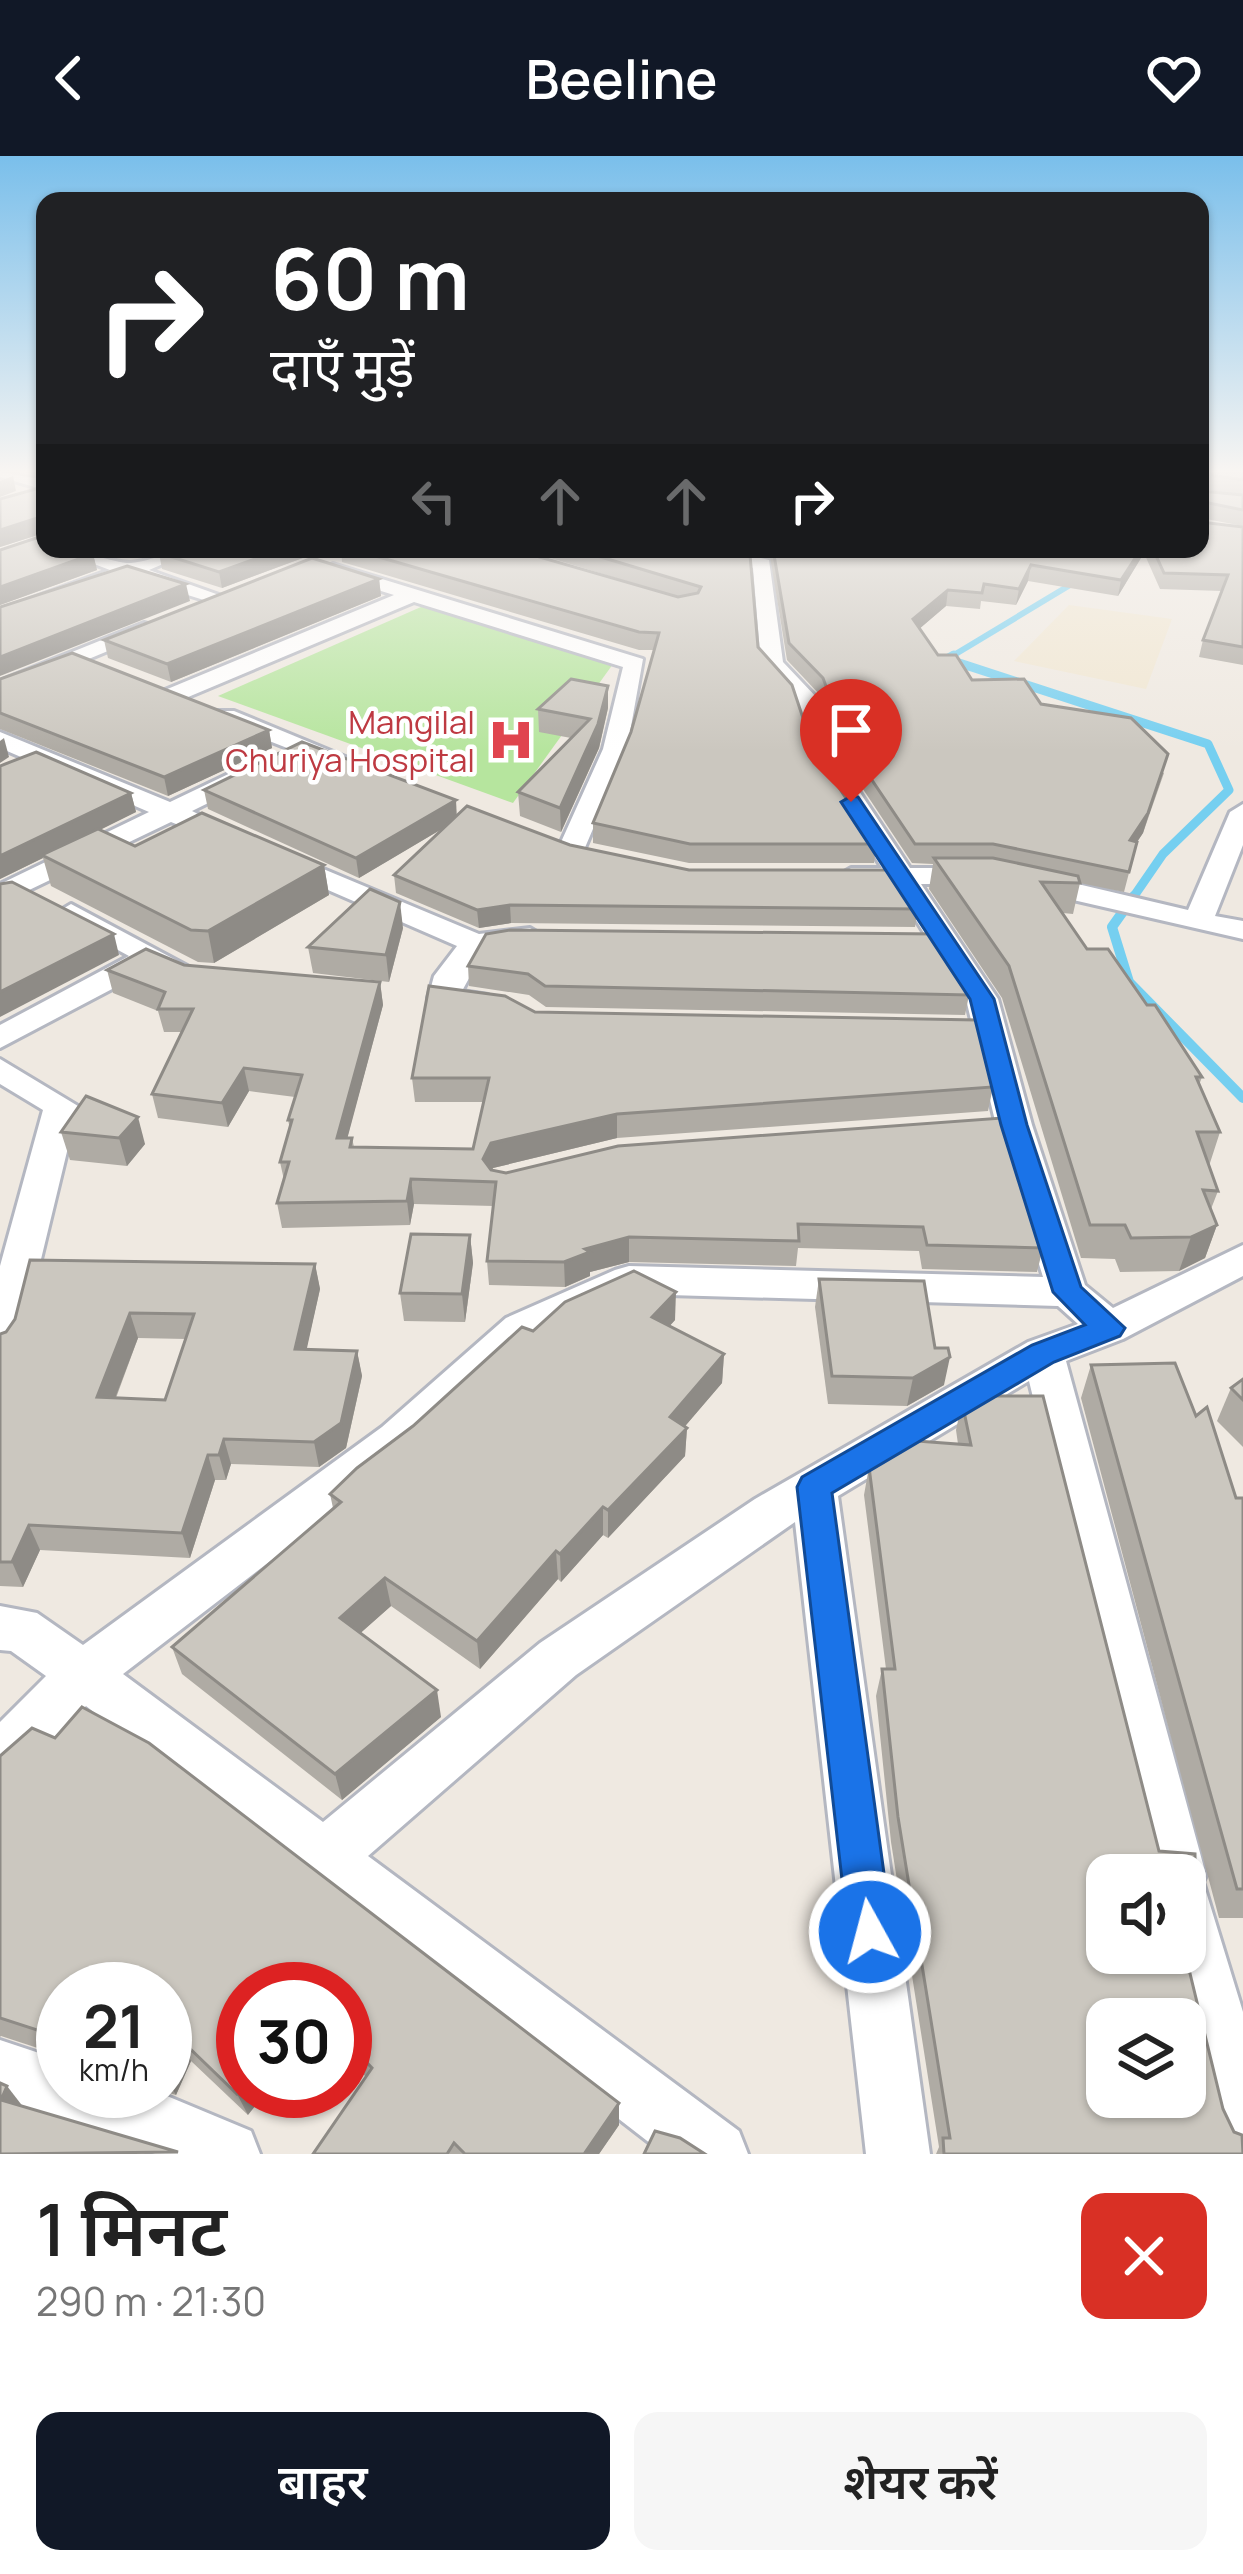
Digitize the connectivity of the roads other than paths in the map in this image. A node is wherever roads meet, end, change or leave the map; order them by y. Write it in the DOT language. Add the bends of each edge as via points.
graph roads {
  1 [pos="111,565"];
  2 [pos="144,565"];
  3 [pos="317,565"];
  4 [pos="762,565"];
  5 [pos="128,571"];
  6 [pos="415,593"];
  7 [pos="0,617"];
  8 [pos="76,658"];
  9 [pos="115,673"];
  10 [pos="0,689"];
  11 [pos="0,740"];
  12 [pos="304,747"];
  13 [pos="40,758"];
  14 [pos="371,773"];
  15 [pos="0,775"];
  16 [pos="172,812"];
  17 [pos="1243,812"];
  18 [pos="604,859"];
  19 [pos="828,876"];
  20 [pos="898,876"];
  21 [pos="10,891"];
  22 [pos="1185,918"];
  23 [pos="1243,930"];
  24 [pos="555,938"];
  25 [pos="475,943"];
  26 [pos="152,955"];
  27 [pos="211,977"];
  28 [pos="517,1006"];
  29 [pos="0,1038"];
  30 [pos="0,1069"];
  31 [pos="1014,1125"];
  32 [pos="969,1128"];
  33 [pos="1243,1259"];
  34 [pos="1068,1292"];
  35 [pos="1109,1328"];
  36 [pos="0,1342"];
  37 [pos="1043,1353"];
  38 [pos="814,1487"];
  39 [pos="0,1628"];
  40 [pos="83,1674"];
  41 [pos="0,1758"];
  42 [pos="1173,1854"];
  43 [pos="322,1859"];
  44 [pos="1203,1974"];
  45 [pos="0,2071"];
  46 [pos="1243,2129"];
  47 [pos="228,2154"];
  48 [pos="716,2154"];
  49 [pos="898,2154"];
  1 -- 5 [label="street"];
  2 -- 5 [label="street"];
  3 -- 6 [label="street"];
  4 -- 20 [label="street" via="772,664 806,699 828,764"];
  5 -- 7 [label="street"];
  5 -- 8 [label="street" via="232,596"];
  6 -- 12 [label="street" via="164,691"];
  6 -- 18 [label="street" via="634,664 615,749 560,846"];
  8 -- 9 [label="street"];
  8 -- 10 [label="street"];
  11 -- 13 [label="street"];
  12 -- 14 [label="street"];
  12 -- 16 [label="street"];
  13 -- 15 [label="street"];
  13 -- 16 [label="street"];
  16 -- 21 [label="street"];
  16 -- 25 [label="street"];
  17 -- 22 [label="street"];
  19 -- 20 [label="street"];
  20 -- 22 [label="street" via="1000,877"];
  20 -- 31 [label="street" via="926,942 982,999 977,1029"];
  21 -- 26 [label="street"];
  22 -- 23 [label="street"];
  24 -- 25 [label="street"];
  25 -- 28 [label="street" via="443,998"];
  26 -- 27 [label="street"];
  26 -- 29 [label="street"];
  30 -- 36 [label="street" via="61,1106"];
  31 -- 32 [label="street"];
  31 -- 34 [label="street"];
  33 -- 35 [label="street"];
  34 -- 35 [label="street"];
  34 -- 40 [label="street" via="629,1280 520,1329 398,1439"];
  35 -- 37 [label="street"];
  37 -- 38 [label="street"];
  37 -- 42 [label="street"];
  38 -- 43 [label="street" via="558,1659"];
  38 -- 49 [label="street"];
  39 -- 40 [label="street" via="20,1629"];
  40 -- 41 [label="street"];
  40 -- 43 [label="street"];
  43 -- 48 [label="street"];
  44 -- 46 [label="street"];
  45 -- 47 [label="street"];
}
